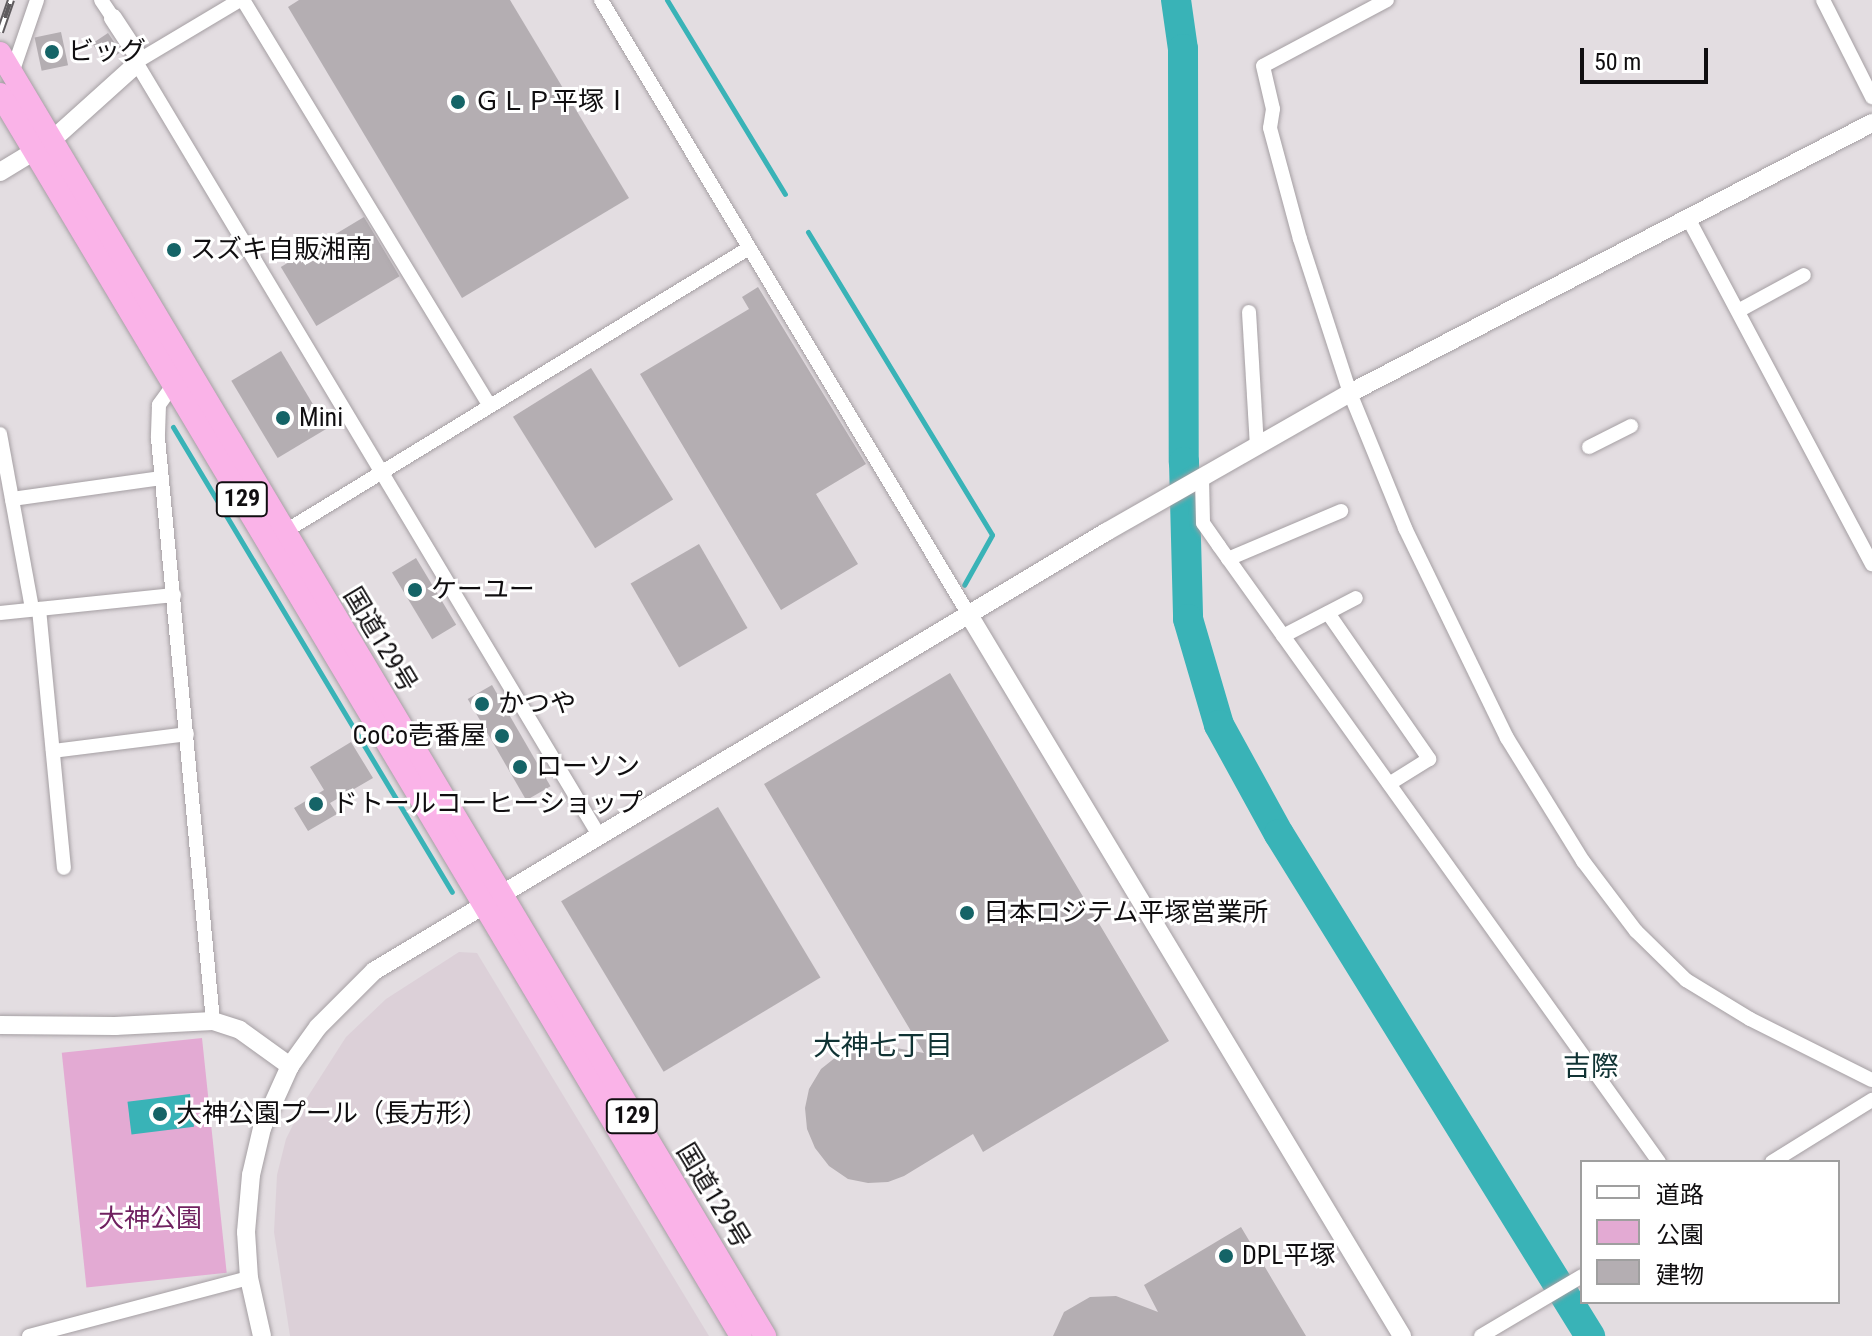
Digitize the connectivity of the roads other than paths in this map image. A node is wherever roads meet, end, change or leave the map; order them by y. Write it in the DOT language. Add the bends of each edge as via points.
graph roads {
  1 [pos="37,0"];
  2 [pos="101,0"];
  3 [pos="242,0"];
  4 [pos="601,0"];
  5 [pos="1387,0"];
  6 [pos="1823,0"];
  7 [pos="113,18"];
  8 [pos="0,53"];
  9 [pos="136,62"];
  10 [pos="12,73"];
  11 [pos="0,94"];
  12 [pos="1872,97"];
  13 [pos="1872,123"];
  14 [pos="43,145"];
  15 [pos="0,172"];
  16 [pos="1689,220"];
  17 [pos="749,248"];
  18 [pos="1804,275"];
  19 [pos="1738,311"];
  20 [pos="1249,312"];
  21 [pos="174,384"];
  22 [pos="1350,393"];
  23 [pos="490,406"];
  24 [pos="1631,426"];
  25 [pos="0,434"];
  26 [pos="1257,446"];
  27 [pos="1589,447"];
  28 [pos="382,472"];
  29 [pos="162,478"];
  30 [pos="1200,479"];
  31 [pos="12,499"];
  32 [pos="1341,511"];
  33 [pos="284,532"];
  34 [pos="1228,559"];
  35 [pos="1872,564"];
  36 [pos="174,595"];
  37 [pos="1356,598"];
  38 [pos="36,609"];
  39 [pos="0,613"];
  40 [pos="1328,613"];
  41 [pos="969,615"];
  42 [pos="1283,636"];
  43 [pos="187,734"];
  44 [pos="53,751"];
  45 [pos="1389,784"];
  46 [pos="600,837"];
  47 [pos="64,868"];
  48 [pos="491,900"];
  49 [pos="213,1021"];
  50 [pos="0,1025"];
  51 [pos="290,1066"];
  52 [pos="1872,1080"];
  53 [pos="1872,1100"];
  54 [pos="1658,1160"];
  55 [pos="1775,1160"];
  56 [pos="1580,1277"];
  57 [pos="249,1278"];
  58 [pos="29,1336"];
  59 [pos="262,1336"];
  60 [pos="741,1336"];
  61 [pos="765,1336"];
  62 [pos="1402,1336"];
  63 [pos="1481,1336"];
  1 -- 10 [label="street"];
  2 -- 7 [label="street"];
  3 -- 9 [label="street"];
  3 -- 23 [label="street"];
  4 -- 17 [label="street"];
  5 -- 22 [label="street" via="1263,66 1273,109 1270,128"];
  6 -- 12 [label="street"];
  7 -- 9 [label="street" via="136,53"];
  8 -- 10 [label="highway, 国道129号 / 129"];
  9 -- 14 [label="street"];
  9 -- 28 [label="street"];
  10 -- 14 [label="highway, 国道129号 / 129"];
  11 -- 14 [label="highway, 国道129号 / 129"];
  13 -- 16 [label="street"];
  14 -- 15 [label="street"];
  14 -- 21 [label="highway, 国道129号 / 129"];
  14 -- 33 [label="highway, 国道129号 / 129"];
  16 -- 19 [label="street"];
  16 -- 22 [label="street"];
  17 -- 23 [label="street"];
  17 -- 41 [label="street"];
  18 -- 19 [label="street"];
  19 -- 35 [label="street"];
  20 -- 26 [label="street"];
  21 -- 29 [label="street" via="159,405"];
  21 -- 48 [label="highway, 国道129号 / 129"];
  22 -- 26 [label="street"];
  22 -- 52 [label="street" via="1405,528 1507,738 1583,861 1636,931 1686,980 1750,1019"];
  23 -- 28 [label="street"];
  24 -- 27 [label="street"];
  25 -- 31 [label="street"];
  26 -- 30 [label="street"];
  28 -- 33 [label="street"];
  28 -- 46 [label="street"];
  29 -- 31 [label="street"];
  29 -- 36 [label="street"];
  30 -- 34 [label="street" via="1203,523"];
  30 -- 41 [label="street"];
  31 -- 38 [label="street"];
  32 -- 34 [label="street"];
  33 -- 48 [label="highway, 国道129号 / 129"];
  34 -- 42 [label="street"];
  36 -- 38 [label="street"];
  36 -- 43 [label="street"];
  37 -- 40 [label="street"];
  38 -- 39 [label="street"];
  38 -- 44 [label="street"];
  40 -- 42 [label="street"];
  40 -- 45 [label="street" via="1429,759"];
  41 -- 46 [label="street"];
  41 -- 62 [label="street"];
  42 -- 45 [label="street"];
  43 -- 44 [label="street"];
  43 -- 49 [label="street"];
  44 -- 47 [label="street"];
  45 -- 54 [label="street"];
  46 -- 48 [label="street"];
  48 -- 51 [label="street" via="374,971 318,1027"];
  48 -- 60 [label="highway, 国道129号 / 129"];
  48 -- 61 [label="highway, 国道129号 / 129"];
  49 -- 50 [label="street"];
  49 -- 51 [label="street" via="240,1030"];
  51 -- 57 [label="street" via="262,1128 251,1175"];
  53 -- 55 [label="street"];
  56 -- 63 [label="street"];
  57 -- 58 [label="street"];
  57 -- 59 [label="street"];
}
